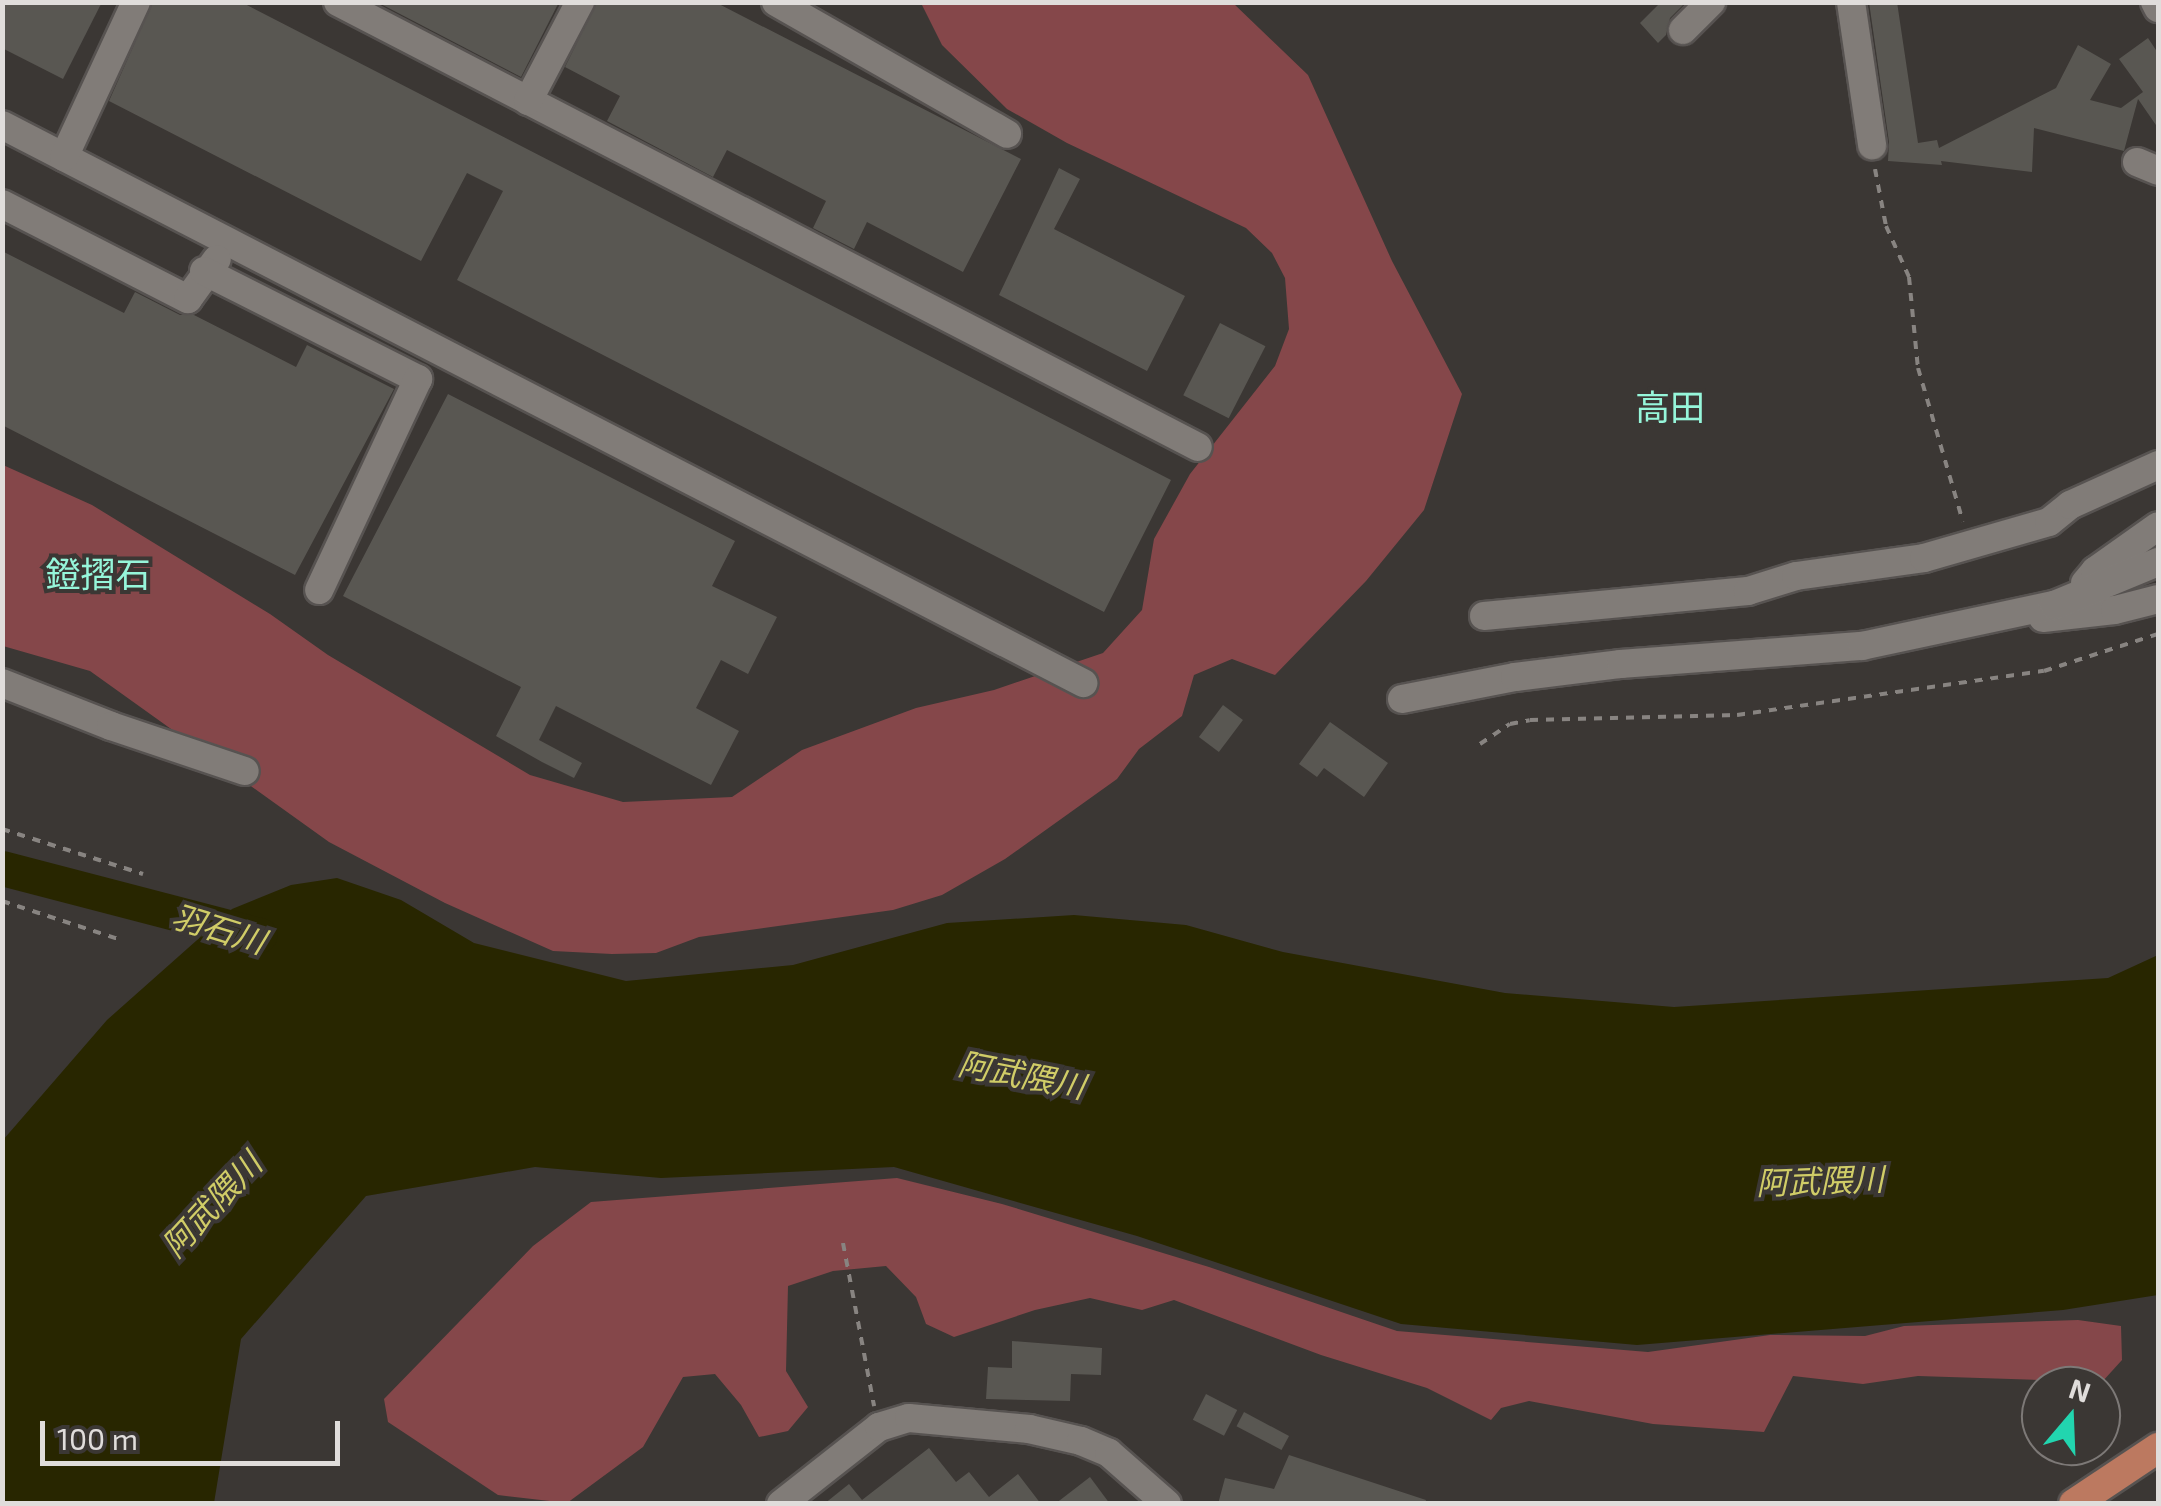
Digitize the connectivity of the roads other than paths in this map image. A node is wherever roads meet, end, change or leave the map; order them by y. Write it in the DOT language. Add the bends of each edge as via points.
graph roads {
  1 [pos="136,2"];
  2 [pos="338,2"];
  3 [pos="580,2"];
  4 [pos="776,2"];
  5 [pos="1711,2"];
  6 [pos="1850,2"];
  7 [pos="1683,30"];
  8 [pos="528,100"];
  9 [pos="2,126"];
  10 [pos="1007,134"];
  11 [pos="1872,144"];
  12 [pos="64,157"];
  13 [pos="2,204"];
  14 [pos="234,243"];
  15 [pos="204,271"];
  16 [pos="1198,447"];
  17 [pos="2158,466"];
  18 [pos="2158,526"];
  19 [pos="2158,562"];
  20 [pos="319,590"];
  21 [pos="2080,595"];
  22 [pos="2158,599"];
  23 [pos="1484,616"];
  24 [pos="2017,616"];
  25 [pos="2,682"];
  26 [pos="1084,683"];
  27 [pos="1402,699"];
  28 [pos="245,771"];
  29 [pos="2158,1448"];
  30 [pos="781,1504"];
  31 [pos="1167,1504"];
  32 [pos="2074,1504"];
  1 -- 12 [label="street"];
  2 -- 8 [label="street"];
  3 -- 8 [label="street"];
  4 -- 10 [label="street"];
  5 -- 7 [label="street"];
  6 -- 11 [label="street"];
  8 -- 16 [label="street"];
  9 -- 12 [label="street"];
  12 -- 14 [label="street"];
  13 -- 15 [label="street" via="188,299"];
  14 -- 15 [label="street"];
  14 -- 26 [label="street"];
  15 -- 20 [label="street" via="418,379"];
  17 -- 23 [label="street" via="2070,505 2050,522 1972,546 1796,576 1748,591"];
  18 -- 21 [label="street" via="2094,571"];
  19 -- 21 [label="street"];
  21 -- 24 [label="street"];
  22 -- 24 [label="street" via="2058,619"];
  24 -- 27 [label="street" via="1862,646 1603,666"];
  25 -- 28 [label="street"];
  29 -- 32 [label="main road"];
  30 -- 31 [label="street" via="879,1427 908,1418 1029,1429 1081,1441 1109,1453"];
}
